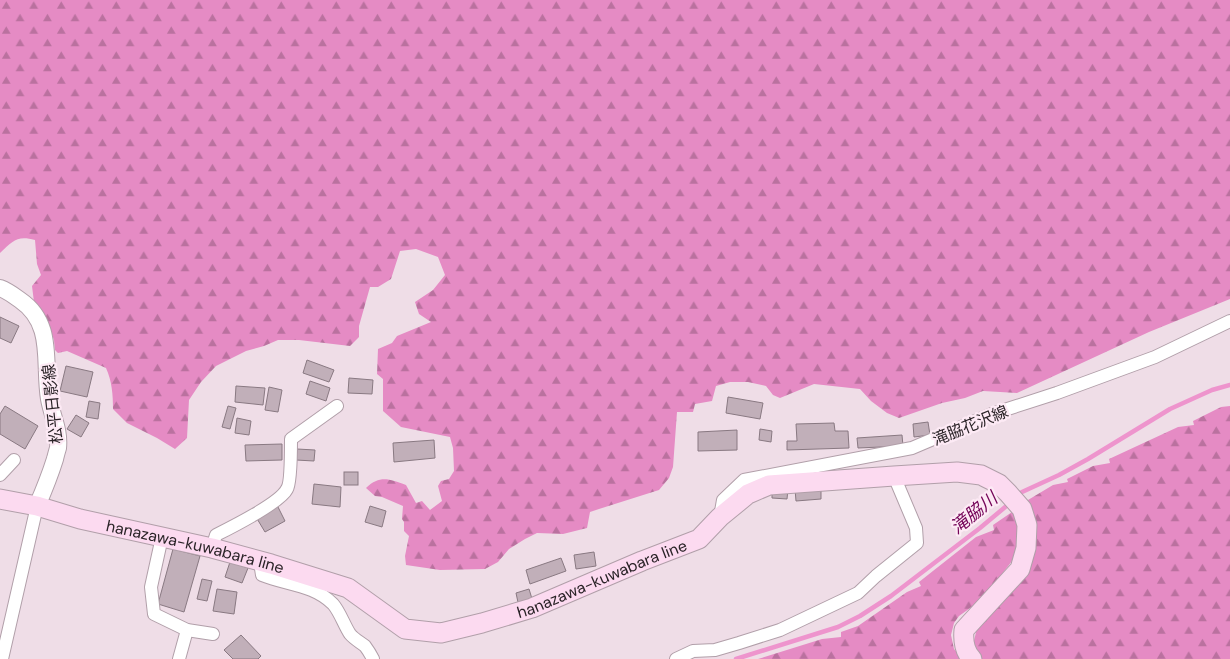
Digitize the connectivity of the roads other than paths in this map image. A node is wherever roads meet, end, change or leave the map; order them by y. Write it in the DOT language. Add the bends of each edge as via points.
graph roads {
  1 [pos="0,288"];
  2 [pos="1230,321"];
  3 [pos="338,406"];
  4 [pos="14,460"];
  5 [pos="0,475"];
  6 [pos="894,476"];
  7 [pos="0,499"];
  8 [pos="37,506"];
  9 [pos="720,517"];
  10 [pos="162,537"];
  11 [pos="212,548"];
  12 [pos="260,562"];
  13 [pos="187,630"];
  14 [pos="213,634"];
  15 [pos="2,659"];
  16 [pos="178,659"];
  17 [pos="374,659"];
  18 [pos="676,659"];
  19 [pos="972,659"];
  1 -- 8 [label="street, 松平日影線" via="26,304 44,336 47,386 57,426 58,448"];
  2 -- 9 [label="street, 滝脇花沢線" via="1155,357 992,414 912,448 744,480 723,500"];
  3 -- 11 [label="street" via="292,439 288,488 281,497 216,535"];
  4 -- 5 [label="street"];
  6 -- 9 [label="main road, hanazawa-kuwabara line" via="769,485 748,494"];
  6 -- 18 [label="street" via="916,528 917,543 858,592 780,630 715,650 693,651"];
  6 -- 19 [label="main road, hanazawa-kuwabara line" via="957,472 982,475 999,484 1022,509 1027,525 1026,548 1020,569 964,630 963,642"];
  7 -- 8 [label="main road, hanazawa-kuwabara line"];
  8 -- 10 [label="main road, hanazawa-kuwabara line"];
  8 -- 15 [label="street"];
  9 -- 12 [label="main road, hanazawa-kuwabara line" via="699,539 532,608 442,633 405,629 348,588"];
  10 -- 11 [label="main road, hanazawa-kuwabara line"];
  10 -- 13 [label="street" via="151,587 154,614"];
  11 -- 12 [label="main road, hanazawa-kuwabara line"];
  12 -- 17 [label="street" via="262,575 321,594 334,605 351,636 366,647"];
  13 -- 14 [label="street"];
  13 -- 16 [label="street"];
}
